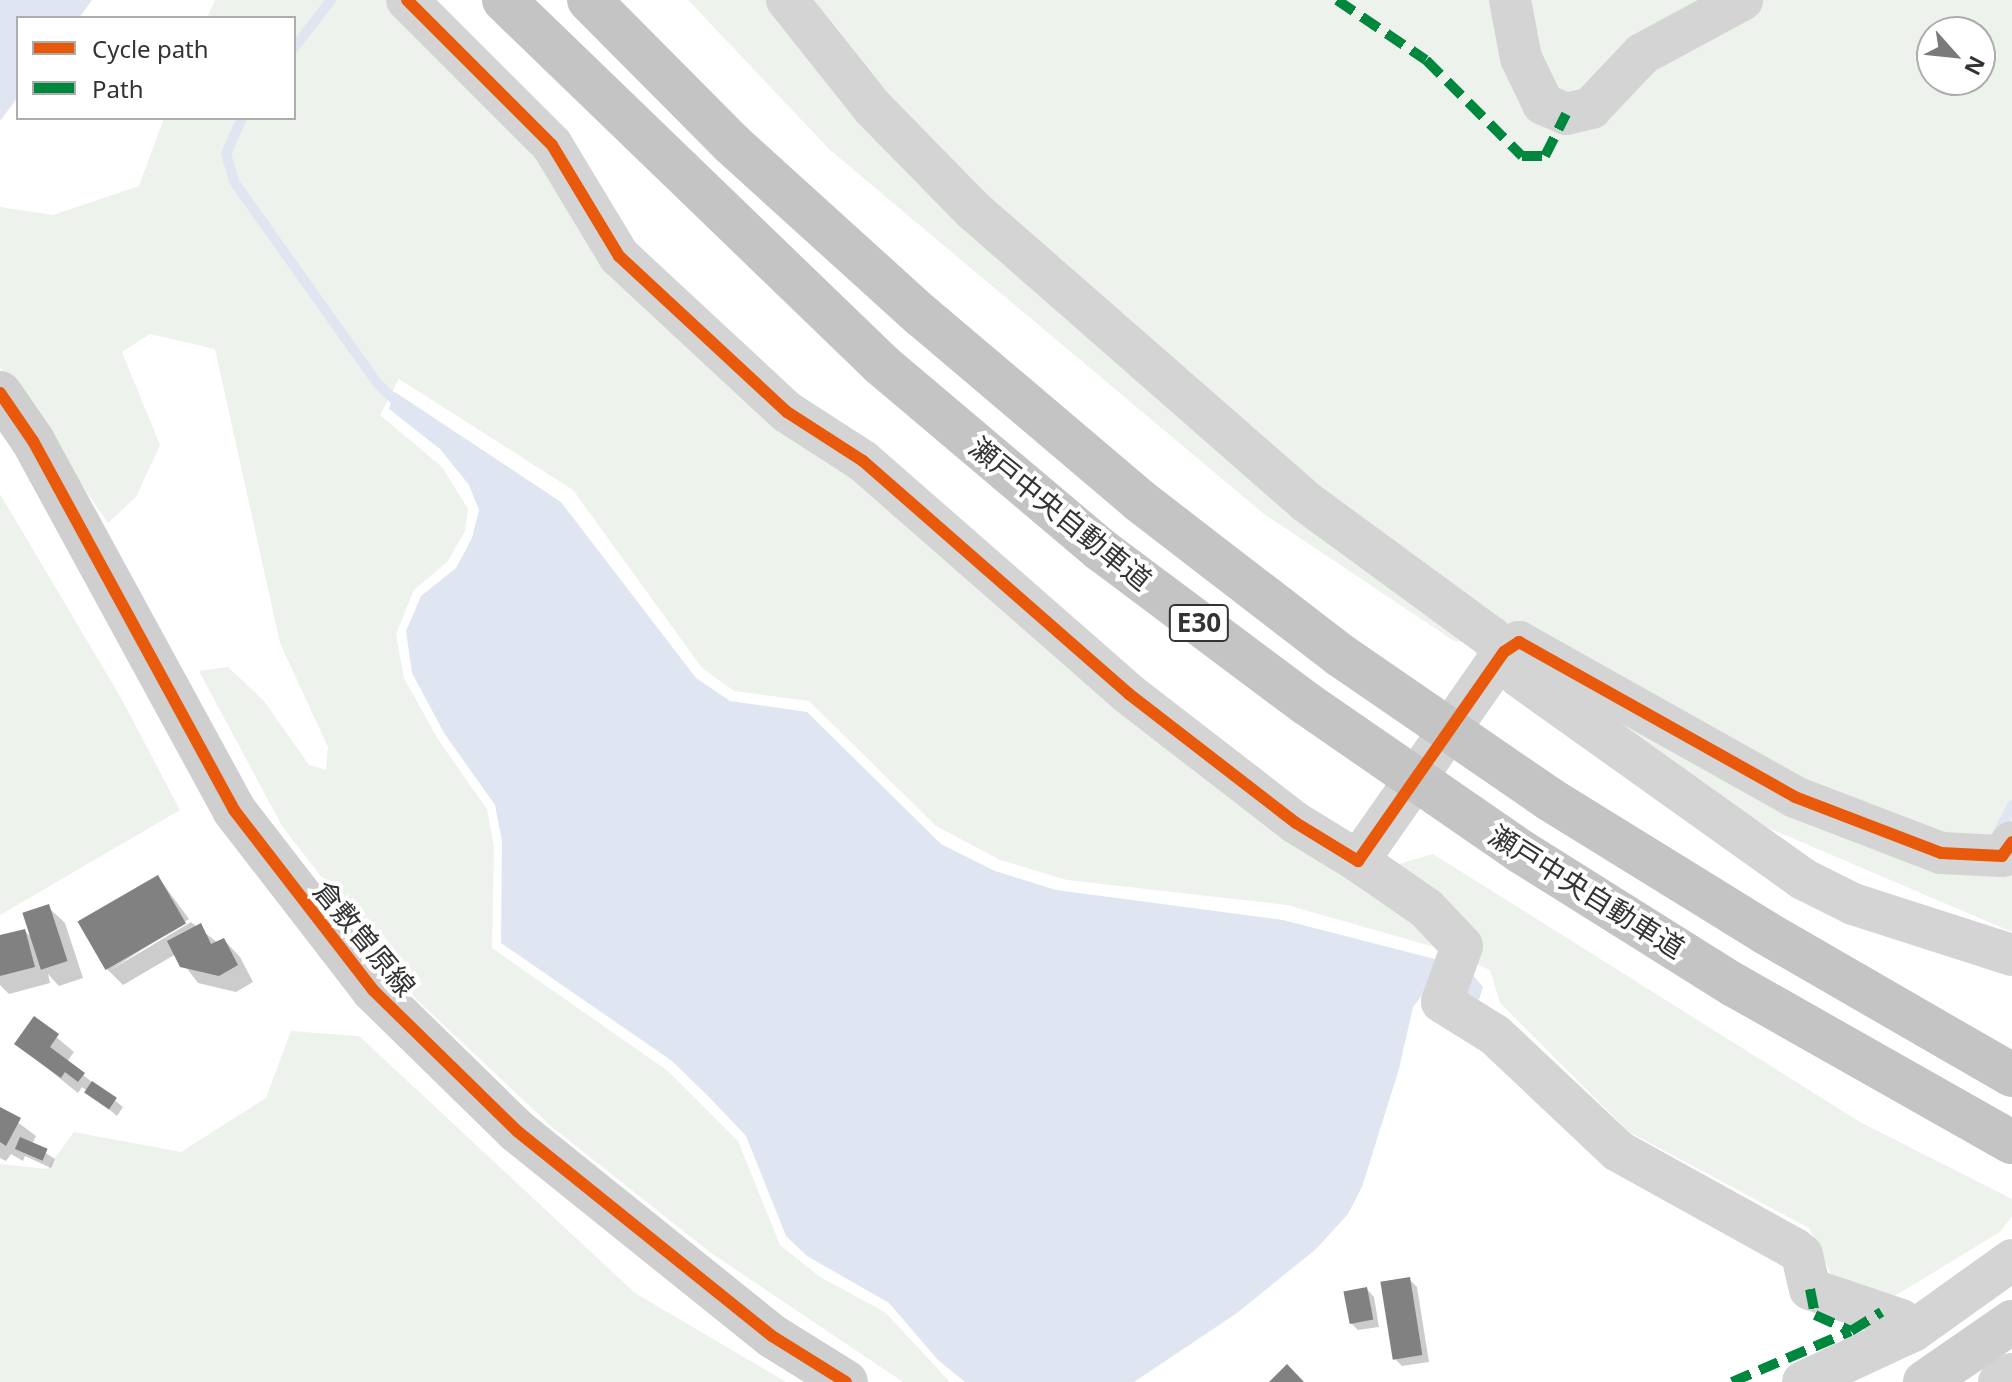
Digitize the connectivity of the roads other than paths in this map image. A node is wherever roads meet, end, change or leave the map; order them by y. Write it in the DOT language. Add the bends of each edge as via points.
graph roads {
  1 [pos="407,0"];
  2 [pos="504,0"];
  3 [pos="589,0"];
  4 [pos="787,0"];
  5 [pos="1510,0"];
  6 [pos="1742,0"];
  7 [pos="0,393"];
  8 [pos="1497,662"];
  9 [pos="2012,842"];
  10 [pos="1366,850"];
  11 [pos="2012,955"];
  12 [pos="2012,1075"];
  13 [pos="1998,1135"];
  14 [pos="2012,1260"];
  15 [pos="2012,1322"];
  16 [pos="1907,1334"];
  17 [pos="2012,1374"];
  18 [pos="846,1382"];
  19 [pos="1803,1382"];
  20 [pos="1925,1382"];
  21 [pos="1999,1382"];
  1 -- 10 [label="street" via="552,145 619,256 787,412 863,461 1129,694 1296,823"];
  2 -- 13 [label="highway, 瀬戸中央自動車道 / E30" via="882,365 1101,550 1307,704 1520,851 1734,985"];
  3 -- 12 [label="highway, 瀬戸中央自動車道 / E30" via="732,144 922,316 1140,501 1340,655 1551,800 1779,941"];
  4 -- 8 [label="street" via="873,108 973,210"];
  5 -- 6 [label="street" via="1521,58 1543,104 1566,114 1591,108 1642,54"];
  7 -- 18 [label="street, 倉敷曽原線" via="33,441 234,810 373,990 517,1131 772,1336"];
  8 -- 9 [label="street" via="1519,642 1781,790 1941,853 2002,856"];
  8 -- 10 [label="street"];
  8 -- 11 [label="street" via="1803,879 1853,904"];
  10 -- 16 [label="street" via="1462,946 1450,979 1495,1035 1618,1151 1795,1249 1824,1296 1901,1320"];
  14 -- 16 [label="street"];
  15 -- 20 [label="street"];
  16 -- 19 [label="street"];
  17 -- 21 [label="street"];
}
